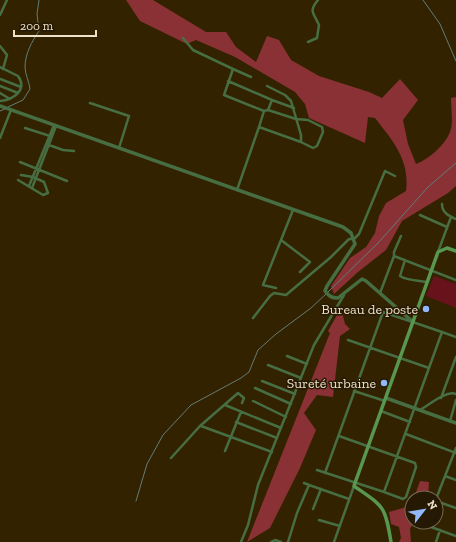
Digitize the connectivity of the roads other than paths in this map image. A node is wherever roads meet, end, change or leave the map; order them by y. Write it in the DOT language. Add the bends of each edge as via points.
graph roads {
  1 [pos="7,0"];
  2 [pos="318,0"];
  3 [pos="0,15"];
  4 [pos="184,38"];
  5 [pos="308,42"];
  6 [pos="0,46"];
  7 [pos="1,68"];
  8 [pos="233,69"];
  9 [pos="251,77"];
  10 [pos="0,79"];
  11 [pos="228,81"];
  12 [pos="0,86"];
  13 [pos="267,86"];
  14 [pos="21,87"];
  15 [pos="0,93"];
  16 [pos="18,93"];
  17 [pos="10,99"];
  18 [pos="0,100"];
  19 [pos="272,100"];
  20 [pos="90,103"];
  21 [pos="0,106"];
  22 [pos="294,108"];
  23 [pos="10,109"];
  24 [pos="268,110"];
  25 [pos="264,111"];
  26 [pos="296,119"];
  27 [pos="55,125"];
  28 [pos="259,127"];
  29 [pos="25,128"];
  30 [pos="51,136"];
  31 [pos="0,138"];
  32 [pos="301,142"];
  33 [pos="48,144"];
  34 [pos="119,148"];
  35 [pos="74,151"];
  36 [pos="20,162"];
  37 [pos="38,169"];
  38 [pos="21,175"];
  39 [pos="395,176"];
  40 [pos="34,177"];
  41 [pos="18,180"];
  42 [pos="67,181"];
  43 [pos="30,187"];
  44 [pos="237,190"];
  45 [pos="442,204"];
  46 [pos="293,210"];
  47 [pos="420,215"];
  48 [pos="451,217"];
  49 [pos="456,219"];
  50 [pos="447,227"];
  51 [pos="401,236"];
  52 [pos="354,239"];
  53 [pos="281,240"];
  54 [pos="456,251"];
  55 [pos="438,252"];
  56 [pos="394,256"];
  57 [pos="405,260"];
  58 [pos="432,271"];
  59 [pos="300,272"];
  60 [pos="456,280"];
  61 [pos="427,283"];
  62 [pos="276,288"];
  63 [pos="380,293"];
  64 [pos="344,295"];
  65 [pos="253,318"];
  66 [pos="413,322"];
  67 [pos="442,332"];
  68 [pos="456,337"];
  69 [pos="348,340"];
  70 [pos="370,348"];
  71 [pos="287,356"];
  72 [pos="456,357"];
  73 [pos="400,358"];
  74 [pos="306,364"];
  75 [pos="268,365"];
  76 [pos="429,368"];
  77 [pos="301,378"];
  78 [pos="262,381"];
  79 [pos="255,388"];
  80 [pos="354,391"];
  81 [pos="295,394"];
  82 [pos="456,394"];
  83 [pos="441,398"];
  84 [pos="385,399"];
  85 [pos="456,400"];
  86 [pos="253,401"];
  87 [pos="242,403"];
  88 [pos="291,404"];
  89 [pos="225,405"];
  90 [pos="414,408"];
  91 [pos="420,410"];
  92 [pos="381,411"];
  93 [pos="240,412"];
  94 [pos="286,416"];
  95 [pos="450,421"];
  96 [pos="236,422"];
  97 [pos="410,422"];
  98 [pos="456,423"];
  99 [pos="200,426"];
  100 [pos="281,428"];
  101 [pos="406,434"];
  102 [pos="339,436"];
  103 [pos="230,437"];
  104 [pos="277,438"];
  105 [pos="368,447"];
  106 [pos="456,448"];
  107 [pos="225,451"];
  108 [pos="272,452"];
  109 [pos="455,452"];
  110 [pos="398,456"];
  111 [pos="171,458"];
  112 [pos="317,470"];
  113 [pos="326,473"];
  114 [pos="445,476"];
  115 [pos="456,480"];
  116 [pos="304,483"];
  117 [pos="355,484"];
  118 [pos="309,485"];
  119 [pos="321,489"];
  120 [pos="440,490"];
  121 [pos="384,492"];
  122 [pos="349,499"];
  123 [pos="444,503"];
  124 [pos="456,508"];
  125 [pos="313,509"];
  126 [pos="319,520"];
  127 [pos="340,526"];
  128 [pos="440,530"];
  129 [pos="456,536"];
  130 [pos="241,542"];
  131 [pos="271,542"];
  132 [pos="281,542"];
  133 [pos="288,542"];
  134 [pos="334,542"];
  135 [pos="391,542"];
  136 [pos="436,542"];
  1 -- 3 [label="street"];
  2 -- 5 [label="street" via="312,8 313,16 319,25 317,38"];
  4 -- 8 [label="street" via="193,50"];
  6 -- 7 [label="street" via="7,55"];
  7 -- 14 [label="street" via="18,76"];
  8 -- 9 [label="street"];
  8 -- 11 [label="street"];
  10 -- 14 [label="street"];
  11 -- 19 [label="street"];
  11 -- 25 [label="street" via="225,96"];
  12 -- 16 [label="street"];
  13 -- 22 [label="street" via="290,99"];
  14 -- 16 [label="street"];
  15 -- 17 [label="street"];
  16 -- 17 [label="street"];
  17 -- 18 [label="street"];
  19 -- 22 [label="street"];
  19 -- 24 [label="street"];
  20 -- 34 [label="street" via="129,116"];
  21 -- 23 [label="street"];
  22 -- 26 [label="street"];
  23 -- 27 [label="street"];
  23 -- 31 [label="street"];
  24 -- 25 [label="street"];
  24 -- 26 [label="street"];
  25 -- 28 [label="street"];
  26 -- 32 [label="street"];
  26 -- 32 [label="street" via="308,120 323,129 317,146 313,148"];
  27 -- 30 [label="street"];
  27 -- 34 [label="street"];
  28 -- 32 [label="street"];
  28 -- 44 [label="street"];
  29 -- 30 [label="street"];
  30 -- 33 [label="street"];
  33 -- 35 [label="street"];
  33 -- 37 [label="street"];
  34 -- 44 [label="street"];
  36 -- 37 [label="street"];
  37 -- 40 [label="street"];
  37 -- 42 [label="street"];
  38 -- 40 [label="street"];
  39 -- 52 [label="street" via="385,171 359,234"];
  40 -- 43 [label="street"];
  40 -- 43 [label="street" via="46,184 49,192 43,195"];
  41 -- 43 [label="street"];
  44 -- 46 [label="street"];
  45 -- 48 [label="street" via="442,209"];
  46 -- 52 [label="street" via="343,228"];
  46 -- 53 [label="street"];
  47 -- 50 [label="street"];
  48 -- 49 [label="street"];
  48 -- 50 [label="street"];
  50 -- 55 [label="street"];
  51 -- 56 [label="street"];
  52 -- 64 [label="street" via="353,250 325,291 328,295 338,298"];
  52 -- 65 [label="street" via="349,239 331,258 286,295 274,293 270,296"];
  53 -- 59 [label="street" via="310,262"];
  53 -- 62 [label="street" via="264,285"];
  54 -- 55 [label="main road" via="447,248"];
  55 -- 58 [label="main road"];
  56 -- 57 [label="street"];
  56 -- 63 [label="street"];
  57 -- 58 [label="street"];
  57 -- 61 [label="street" via="400,276"];
  58 -- 60 [label="street"];
  58 -- 61 [label="main road"];
  61 -- 66 [label="main road"];
  63 -- 64 [label="street" via="362,280"];
  63 -- 66 [label="street"];
  64 -- 74 [label="street" via="314,345"];
  66 -- 67 [label="street"];
  66 -- 70 [label="street" via="383,312"];
  66 -- 73 [label="main road"];
  67 -- 68 [label="street"];
  67 -- 76 [label="street"];
  69 -- 70 [label="street"];
  70 -- 73 [label="street"];
  70 -- 80 [label="street"];
  71 -- 74 [label="street"];
  72 -- 83 [label="street"];
  73 -- 76 [label="street"];
  73 -- 84 [label="main road"];
  74 -- 77 [label="street"];
  75 -- 77 [label="street"];
  76 -- 90 [label="street"];
  77 -- 81 [label="street"];
  78 -- 81 [label="street"];
  79 -- 88 [label="street"];
  80 -- 84 [label="street"];
  80 -- 102 [label="street"];
  81 -- 88 [label="street"];
  82 -- 83 [label="street" via="452,392"];
  83 -- 91 [label="street"];
  84 -- 90 [label="street"];
  84 -- 92 [label="main road"];
  85 -- 95 [label="street"];
  86 -- 94 [label="street"];
  87 -- 89 [label="street" via="244,398 238,392"];
  88 -- 94 [label="street"];
  89 -- 93 [label="street"];
  89 -- 99 [label="street"];
  90 -- 91 [label="street"];
  90 -- 97 [label="street"];
  91 -- 95 [label="street"];
  92 -- 97 [label="street"];
  92 -- 105 [label="main road"];
  93 -- 96 [label="street"];
  93 -- 100 [label="street"];
  94 -- 100 [label="street"];
  95 -- 98 [label="street"];
  96 -- 103 [label="street"];
  96 -- 104 [label="street"];
  97 -- 101 [label="street"];
  99 -- 103 [label="street"];
  99 -- 111 [label="street"];
  100 -- 104 [label="street"];
  101 -- 109 [label="street"];
  101 -- 110 [label="street"];
  102 -- 105 [label="street"];
  102 -- 113 [label="street"];
  103 -- 107 [label="street"];
  103 -- 108 [label="street"];
  104 -- 108 [label="street"];
  105 -- 110 [label="street"];
  105 -- 117 [label="main road"];
  106 -- 109 [label="street"];
  108 -- 130 [label="street" via="258,485"];
  109 -- 114 [label="street"];
  110 -- 121 [label="street"];
  110 -- 121 [label="street" via="416,465 406,496 403,499"];
  112 -- 113 [label="street"];
  113 -- 117 [label="street"];
  114 -- 115 [label="street"];
  114 -- 120 [label="street"];
  116 -- 118 [label="street"];
  117 -- 121 [label="street"];
  117 -- 122 [label="street"];
  117 -- 135 [label="main road" via="384,509"];
  118 -- 119 [label="street"];
  118 -- 133 [label="street"];
  119 -- 122 [label="street"];
  119 -- 125 [label="street"];
  122 -- 127 [label="street"];
  123 -- 124 [label="street"];
  126 -- 127 [label="street"];
  127 -- 134 [label="street"];
  128 -- 129 [label="street"];
  128 -- 136 [label="street"];
  131 -- 132 [label="street"];
}
